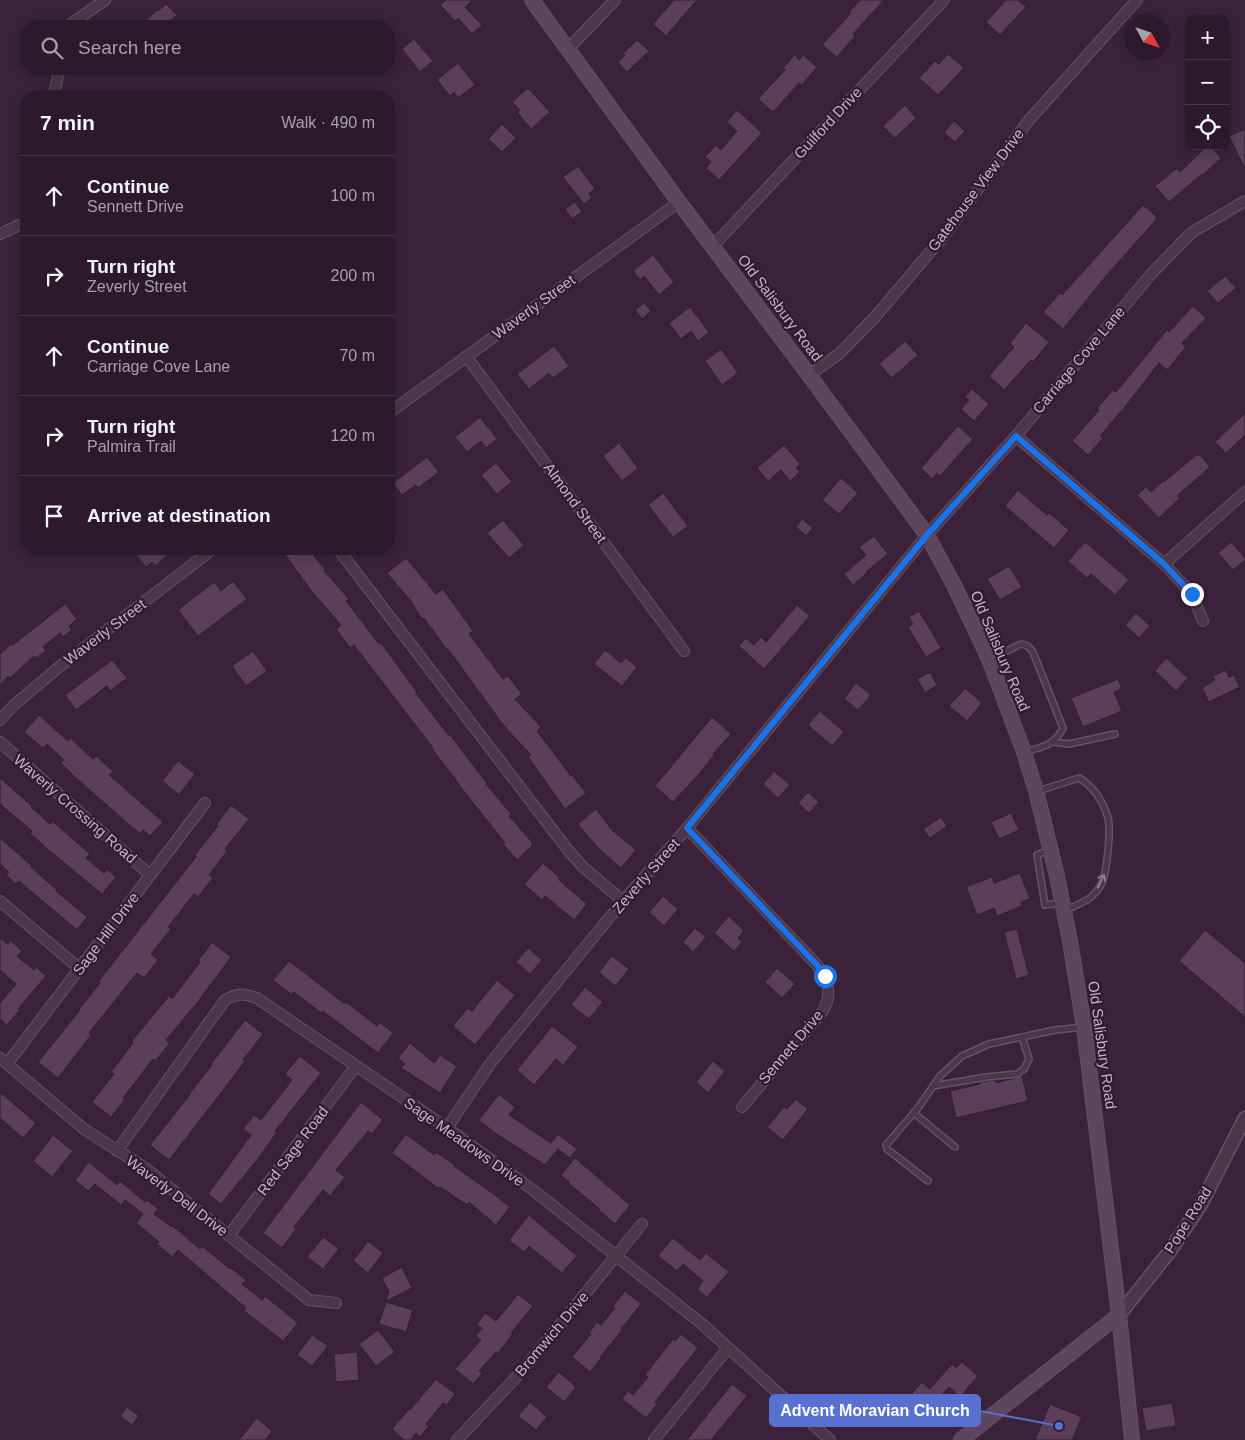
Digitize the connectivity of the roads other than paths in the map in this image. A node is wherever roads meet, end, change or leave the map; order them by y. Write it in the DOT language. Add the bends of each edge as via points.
graph roads {
  1 [pos="104,0"];
  2 [pos="532,0"];
  3 [pos="615,0"];
  4 [pos="944,0"];
  5 [pos="1138,0"];
  6 [pos="80,20"];
  7 [pos="568,49"];
  8 [pos="58,75"];
  9 [pos="55,90"];
  10 [pos="1245,201"];
  11 [pos="679,202"];
  12 [pos="20,225"];
  13 [pos="0,234"];
  14 [pos="713,246"];
  15 [pos="466,356"];
  16 [pos="810,374"];
  17 [pos="395,409"];
  18 [pos="1016,436"];
  19 [pos="1245,492"];
  20 [pos="927,535"];
  21 [pos="205,555"];
  22 [pos="343,555"];
  23 [pos="1164,564"];
  24 [pos="1203,621"];
  25 [pos="684,651"];
  26 [pos="989,659"];
  27 [pos="0,720"];
  28 [pos="1115,734"];
  29 [pos="0,742"];
  30 [pos="1053,742"];
  31 [pos="1024,752"];
  32 [pos="1036,791"];
  33 [pos="205,803"];
  34 [pos="687,828"];
  35 [pos="150,875"];
  36 [pos="0,901"];
  37 [pos="623,902"];
  38 [pos="1063,906"];
  39 [pos="80,969"];
  40 [pos="1084,1027"];
  41 [pos="1022,1037"];
  42 [pos="4,1061"];
  43 [pos="356,1066"];
  44 [pos="933,1086"];
  45 [pos="742,1107"];
  46 [pos="914,1112"];
  47 [pos="1245,1118"];
  48 [pos="447,1128"];
  49 [pos="956,1147"];
  50 [pos="117,1151"];
  51 [pos="928,1181"];
  52 [pos="642,1224"];
  53 [pos="229,1236"];
  54 [pos="616,1256"];
  55 [pos="336,1304"];
  56 [pos="1119,1315"];
  57 [pos="728,1348"];
  58 [pos="457,1440"];
  59 [pos="654,1440"];
  60 [pos="830,1440"];
  61 [pos="961,1440"];
  62 [pos="1132,1440"];
  1 -- 6 [label="street"];
  2 -- 7 [label="main road, Old Salisbury Road"];
  3 -- 7 [label="street"];
  4 -- 14 [label="street, Guilford Drive"];
  5 -- 16 [label="street, Gatehouse View Drive" via="1029,120 942,238 875,317 839,354"];
  7 -- 11 [label="main road, Old Salisbury Road"];
  8 -- 9 [label="street"];
  10 -- 18 [label="street, Carriage Cove Lane" via="1191,233 1152,274"];
  11 -- 14 [label="main road, Old Salisbury Road"];
  11 -- 15 [label="street, Waverly Street"];
  12 -- 13 [label="street"];
  14 -- 16 [label="main road, Old Salisbury Road"];
  15 -- 17 [label="street, Waverly Street"];
  15 -- 25 [label="street, Almond Street"];
  16 -- 20 [label="main road, Old Salisbury Road"];
  18 -- 20 [label="street, Carriage Cove Lane"];
  18 -- 23 [label="street"];
  19 -- 23 [label="street"];
  20 -- 26 [label="main road, Old Salisbury Road"];
  20 -- 34 [label="street, Zeverly Street"];
  21 -- 27 [label="street, Waverly Street" via="59,667"];
  22 -- 37 [label="street" via="568,850"];
  23 -- 24 [label="street" via="1192,594"];
  26 -- 30 [label="lane" via="1021,644 1033,652 1063,728"];
  26 -- 31 [label="main road, Old Salisbury Road"];
  28 -- 30 [label="lane" via="1069,744"];
  29 -- 35 [label="street, Waverly Crossing Road"];
  30 -- 31 [label="lane"];
  31 -- 32 [label="main road, Old Salisbury Road"];
  32 -- 38 [label="main road, Old Salisbury Road"];
  38 -- 32 [label="lane, one-way" via="1078,904 1092,896 1103,881 1108,819 1098,795 1079,778"];
  33 -- 35 [label="street, Sage Hill Drive"];
  34 -- 37 [label="street, Zeverly Street"];
  34 -- 45 [label="street, Sennett Drive" via="817,965 828,988 828,1002 823,1010"];
  35 -- 39 [label="street, Sage Hill Drive"];
  36 -- 39 [label="street"];
  37 -- 48 [label="street, Zeverly Street" via="492,1061"];
  38 -- 40 [label="main road, Old Salisbury Road"];
  39 -- 42 [label="street, Sage Hill Drive"];
  40 -- 41 [label="lane"];
  40 -- 56 [label="main road, Old Salisbury Road"];
  41 -- 44 [label="lane" via="990,1044 962,1056"];
  41 -- 44 [label="lane" via="1029,1059 1017,1074"];
  42 -- 50 [label="street, Waverly Dell Drive" via="84,1129"];
  43 -- 48 [label="street, Sage Meadows Drive"];
  43 -- 50 [label="street, Sage Meadows Drive" via="257,998 237,994 225,1000"];
  43 -- 53 [label="street, Red Sage Road"];
  44 -- 46 [label="lane"];
  46 -- 49 [label="lane"];
  46 -- 51 [label="lane" via="886,1145"];
  47 -- 56 [label="street, Pope Road" via="1200,1206 1170,1251"];
  48 -- 54 [label="street, Sage Meadows Drive"];
  50 -- 53 [label="street, Waverly Dell Drive" via="145,1168"];
  52 -- 54 [label="street, Bromwich Drive"];
  53 -- 55 [label="street, Waverly Dell Drive" via="309,1300"];
  54 -- 57 [label="street, Sage Meadows Drive"];
  54 -- 58 [label="street, Bromwich Drive" via="522,1371"];
  56 -- 61 [label="main road"];
  56 -- 62 [label="main road, Old Salisbury Road"];
  57 -- 59 [label="street"];
  57 -- 60 [label="street, Sage Meadows Drive"];
}
